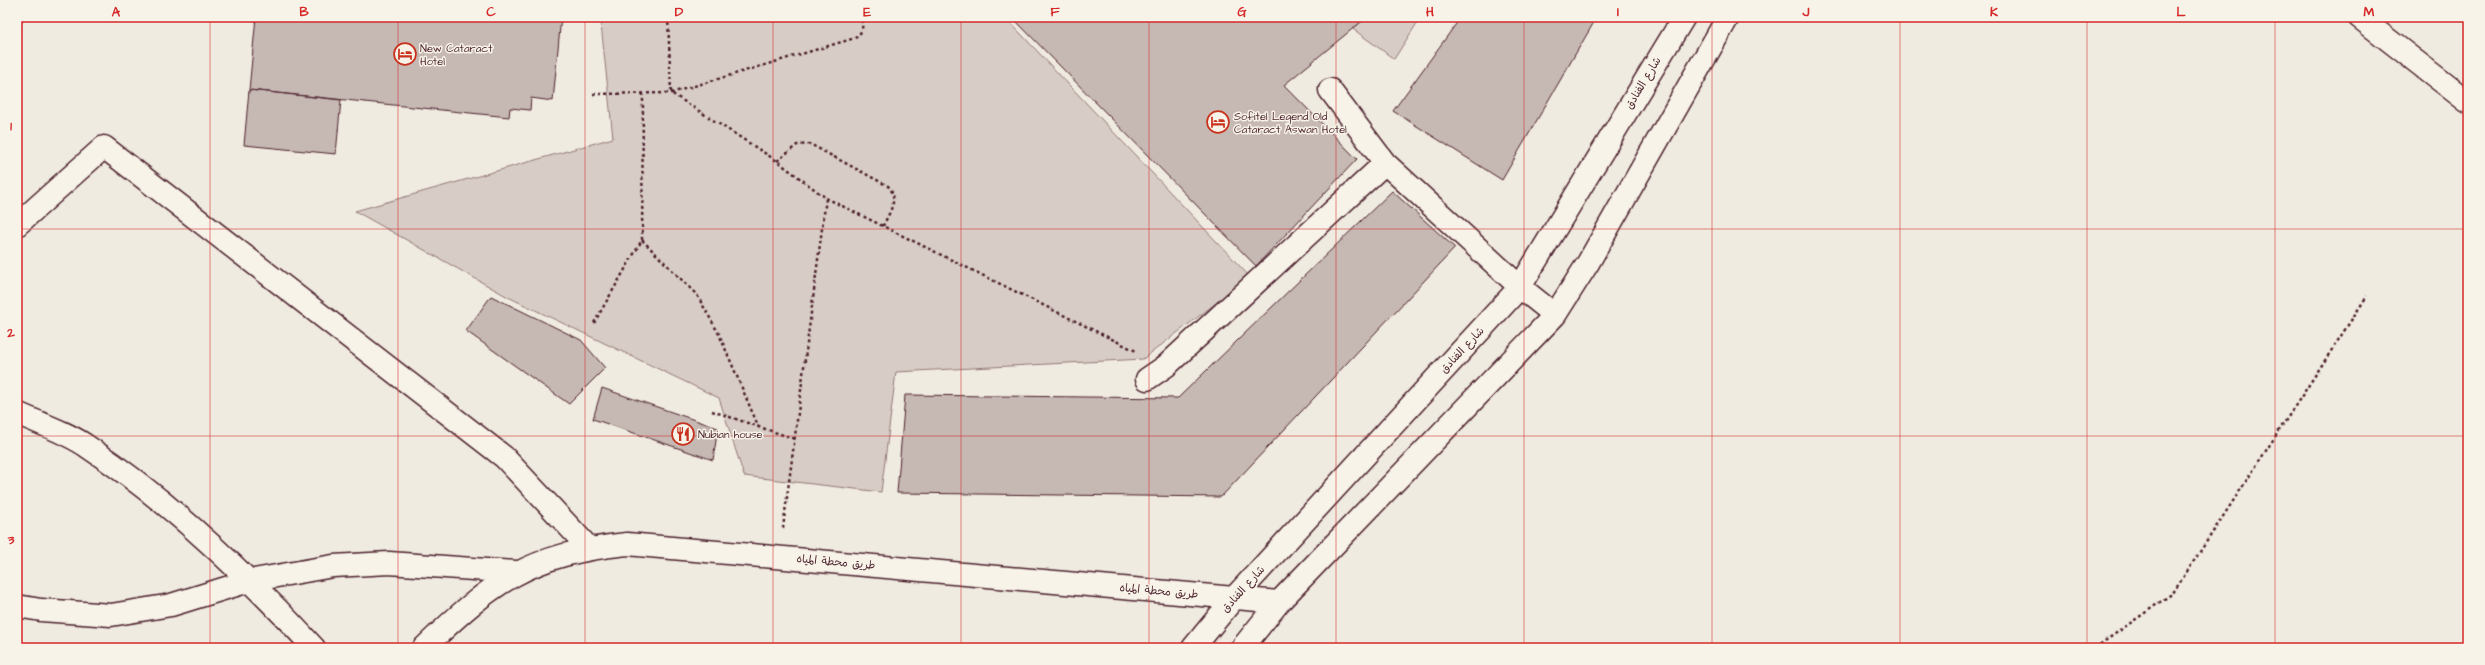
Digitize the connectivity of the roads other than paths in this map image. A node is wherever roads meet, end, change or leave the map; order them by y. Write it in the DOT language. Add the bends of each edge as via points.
graph roads {
  1 [pos="1684,17"];
  2 [pos="1728,17"];
  3 [pos="2359,17"];
  4 [pos="1330,90"];
  5 [pos="2468,102"];
  6 [pos="1385,163"];
  7 [pos="17,225"];
  8 [pos="1520,287"];
  9 [pos="1555,315"];
  10 [pos="1147,379"];
  11 [pos="17,413"];
  12 [pos="589,548"];
  13 [pos="516,572"];
  14 [pos="249,581"];
  15 [pos="1234,598"];
  16 [pos="1279,602"];
  17 [pos="17,606"];
  18 [pos="314,648"];
  19 [pos="424,648"];
  20 [pos="1193,648"];
  21 [pos="1242,648"];
  1 -- 8 [label="street, شارع الفنادق"];
  2 -- 9 [label="street" via="1588,264"];
  3 -- 5 [label="street"];
  4 -- 6 [label="street"];
  6 -- 8 [label="street"];
  6 -- 10 [label="street" via="1166,366"];
  7 -- 12 [label="street" via="104,147 504,457"];
  8 -- 9 [label="street"];
  8 -- 15 [label="street, شارع الفنادق"];
  9 -- 16 [label="street"];
  11 -- 14 [label="street" via="87,446 166,505"];
  12 -- 13 [label="street, طريق محطة المياه" via="552,557"];
  12 -- 15 [label="street, طريق محطة المياه" via="627,544"];
  13 -- 14 [label="street" via="389,563 333,566"];
  13 -- 19 [label="street, طريق محطة المياه" via="484,593"];
  14 -- 17 [label="street" via="171,605 111,615"];
  14 -- 18 [label="street"];
  15 -- 16 [label="street, طريق محطة المياه"];
  15 -- 20 [label="street, شارع الفنادق"];
  16 -- 21 [label="street"];
}
